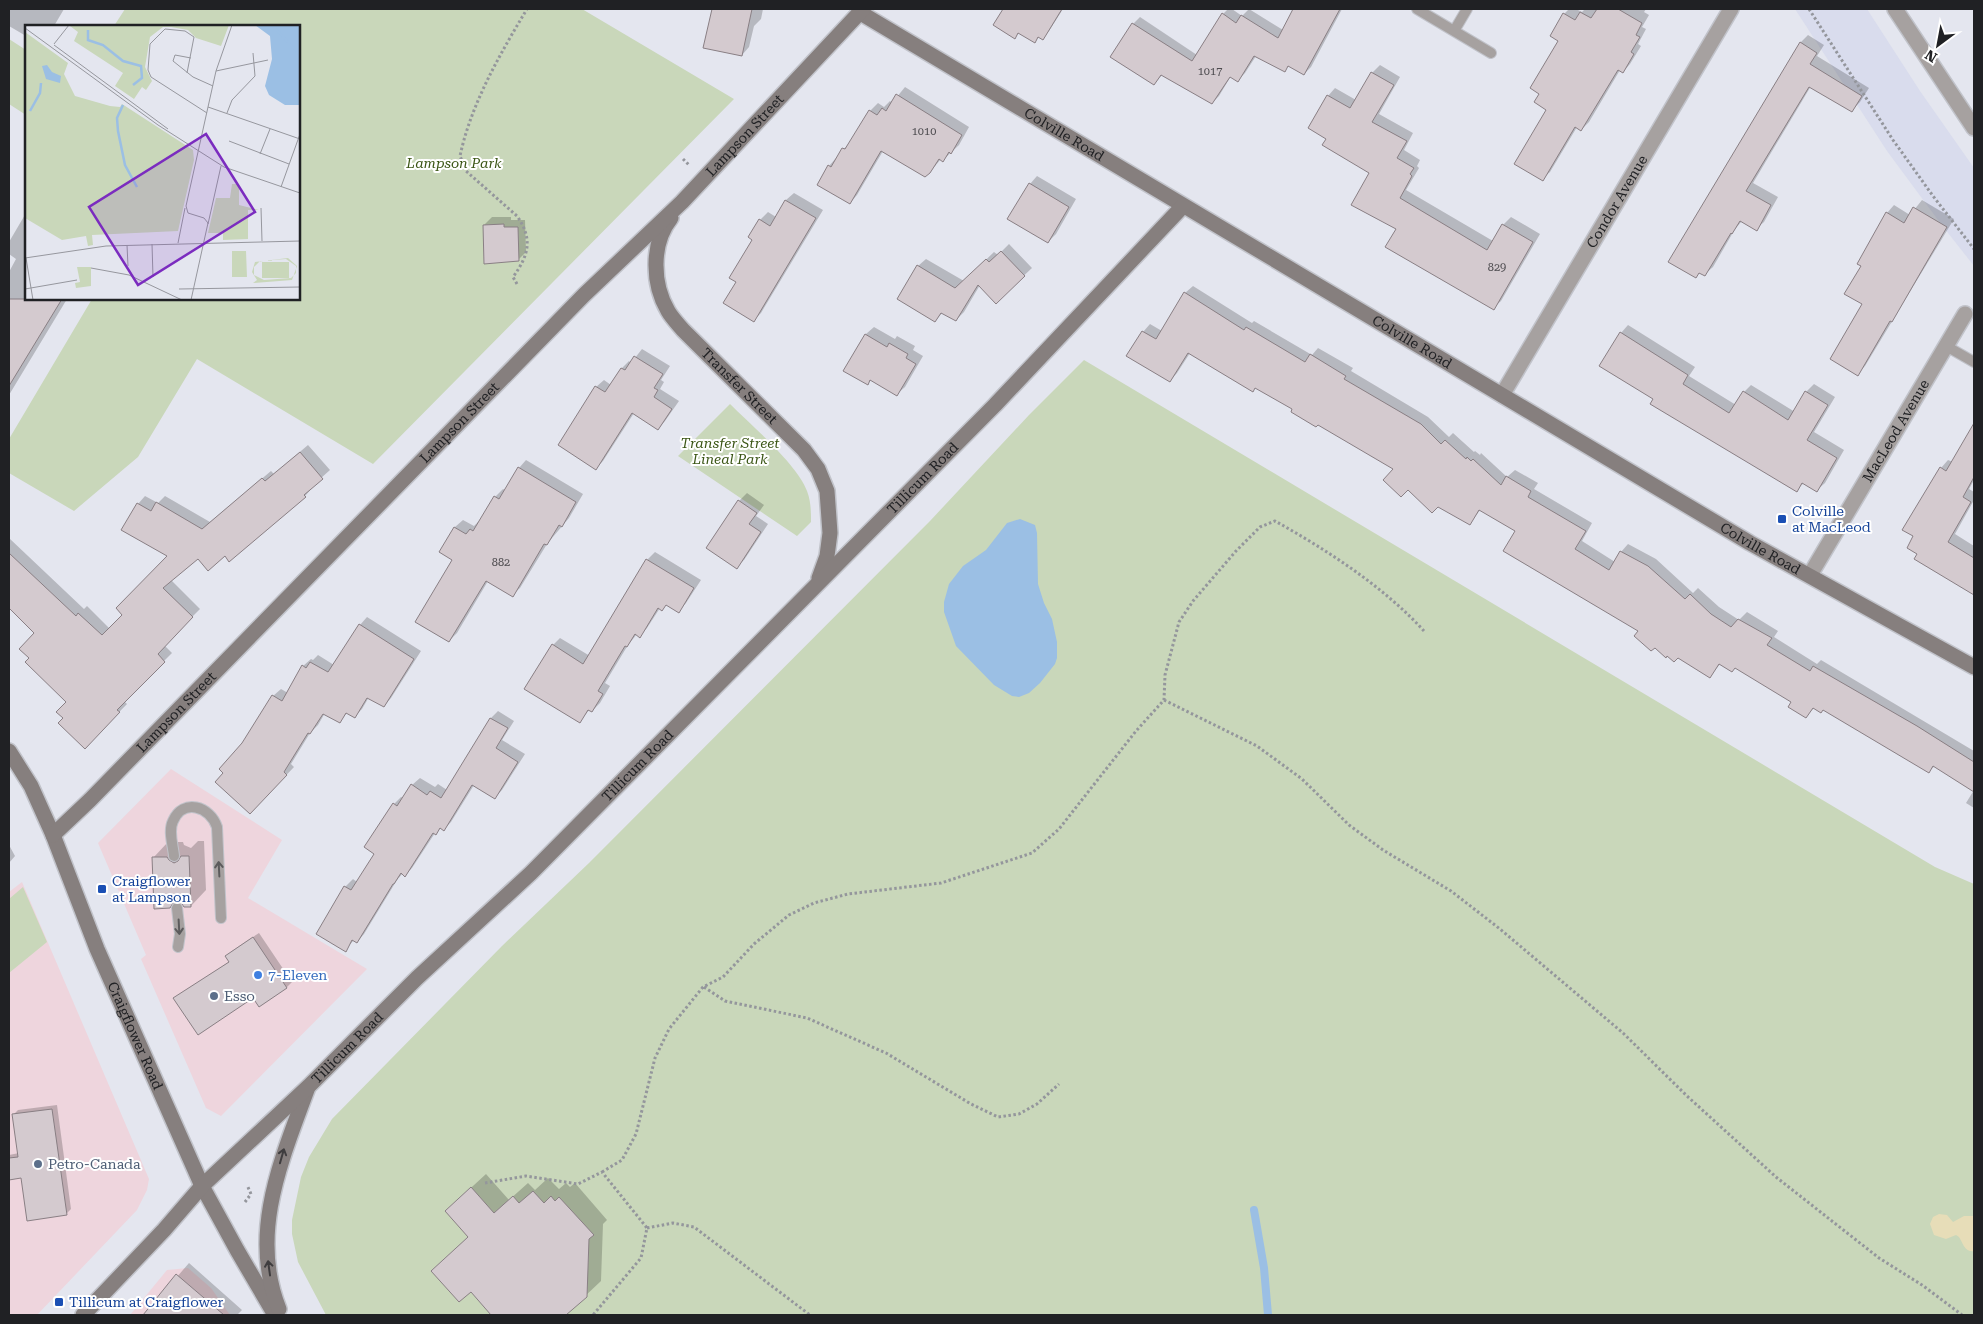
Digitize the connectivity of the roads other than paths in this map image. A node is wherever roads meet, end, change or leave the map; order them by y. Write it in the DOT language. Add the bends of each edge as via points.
graph roads {
  1 [pos="1417,9"];
  2 [pos="1467,9"];
  3 [pos="1731,9"];
  4 [pos="1895,9"];
  5 [pos="859,10"];
  6 [pos="1454,31"];
  7 [pos="1491,53"];
  8 [pos="1974,128"];
  9 [pos="682,202"];
  10 [pos="1184,206"];
  11 [pos="1965,314"];
  12 [pos="1946,346"];
  13 [pos="1974,362"];
  14 [pos="1502,395"];
  15 [pos="1810,575"];
  16 [pos="804,597"];
  17 [pos="1974,667"];
  18 [pos="9,751"];
  19 [pos="53,835"];
  20 [pos="174,856"];
  21 [pos="177,908"];
  22 [pos="221,918"];
  23 [pos="178,947"];
  24 [pos="307,1088"];
  25 [pos="202,1186"];
  26 [pos="83,1315"];
  27 [pos="276,1315"];
  28 [pos="281,1315"];
  1 -- 6 [label="lane"];
  2 -- 6 [label="lane"];
  3 -- 14 [label="street, Condor Avenue"];
  4 -- 8 [label="street"];
  5 -- 9 [label="street, Lampson Street"];
  5 -- 10 [label="street, Colville Road"];
  6 -- 7 [label="lane"];
  9 -- 16 [label="street, Transfer Street" via="659,243 656,266 659,290 668,312 682,330 804,450 818,469 827,491 828,556 819,578"];
  9 -- 19 [label="street, Lampson Street" via="590,288"];
  10 -- 14 [label="street, Colville Road"];
  10 -- 16 [label="street, Tillicum Road" via="995,405"];
  11 -- 12 [label="street, MacLeod Avenue"];
  12 -- 13 [label="lane"];
  12 -- 15 [label="street, MacLeod Avenue"];
  14 -- 15 [label="street, Colville Road" via="1750,543"];
  15 -- 17 [label="street, Colville Road"];
  16 -- 24 [label="street, Tillicum Road" via="531,873 417,978"];
  18 -- 19 [label="street, Craigflower Road" via="31,786"];
  19 -- 25 [label="street, Craigflower Road" via="97,950"];
  22 -- 20 [label="lane, one-way" via="217,826 209,812 192,807 178,813 171,827"];
  21 -- 23 [label="lane, one-way"];
  24 -- 25 [label="street, Tillicum Road"];
  28 -- 24 [label="street, one-way" via="268,1270 266,1243 270,1203 286,1143"];
  25 -- 26 [label="street, Tillicum Road"];
  25 -- 27 [label="street, Craigflower Road"];
}
